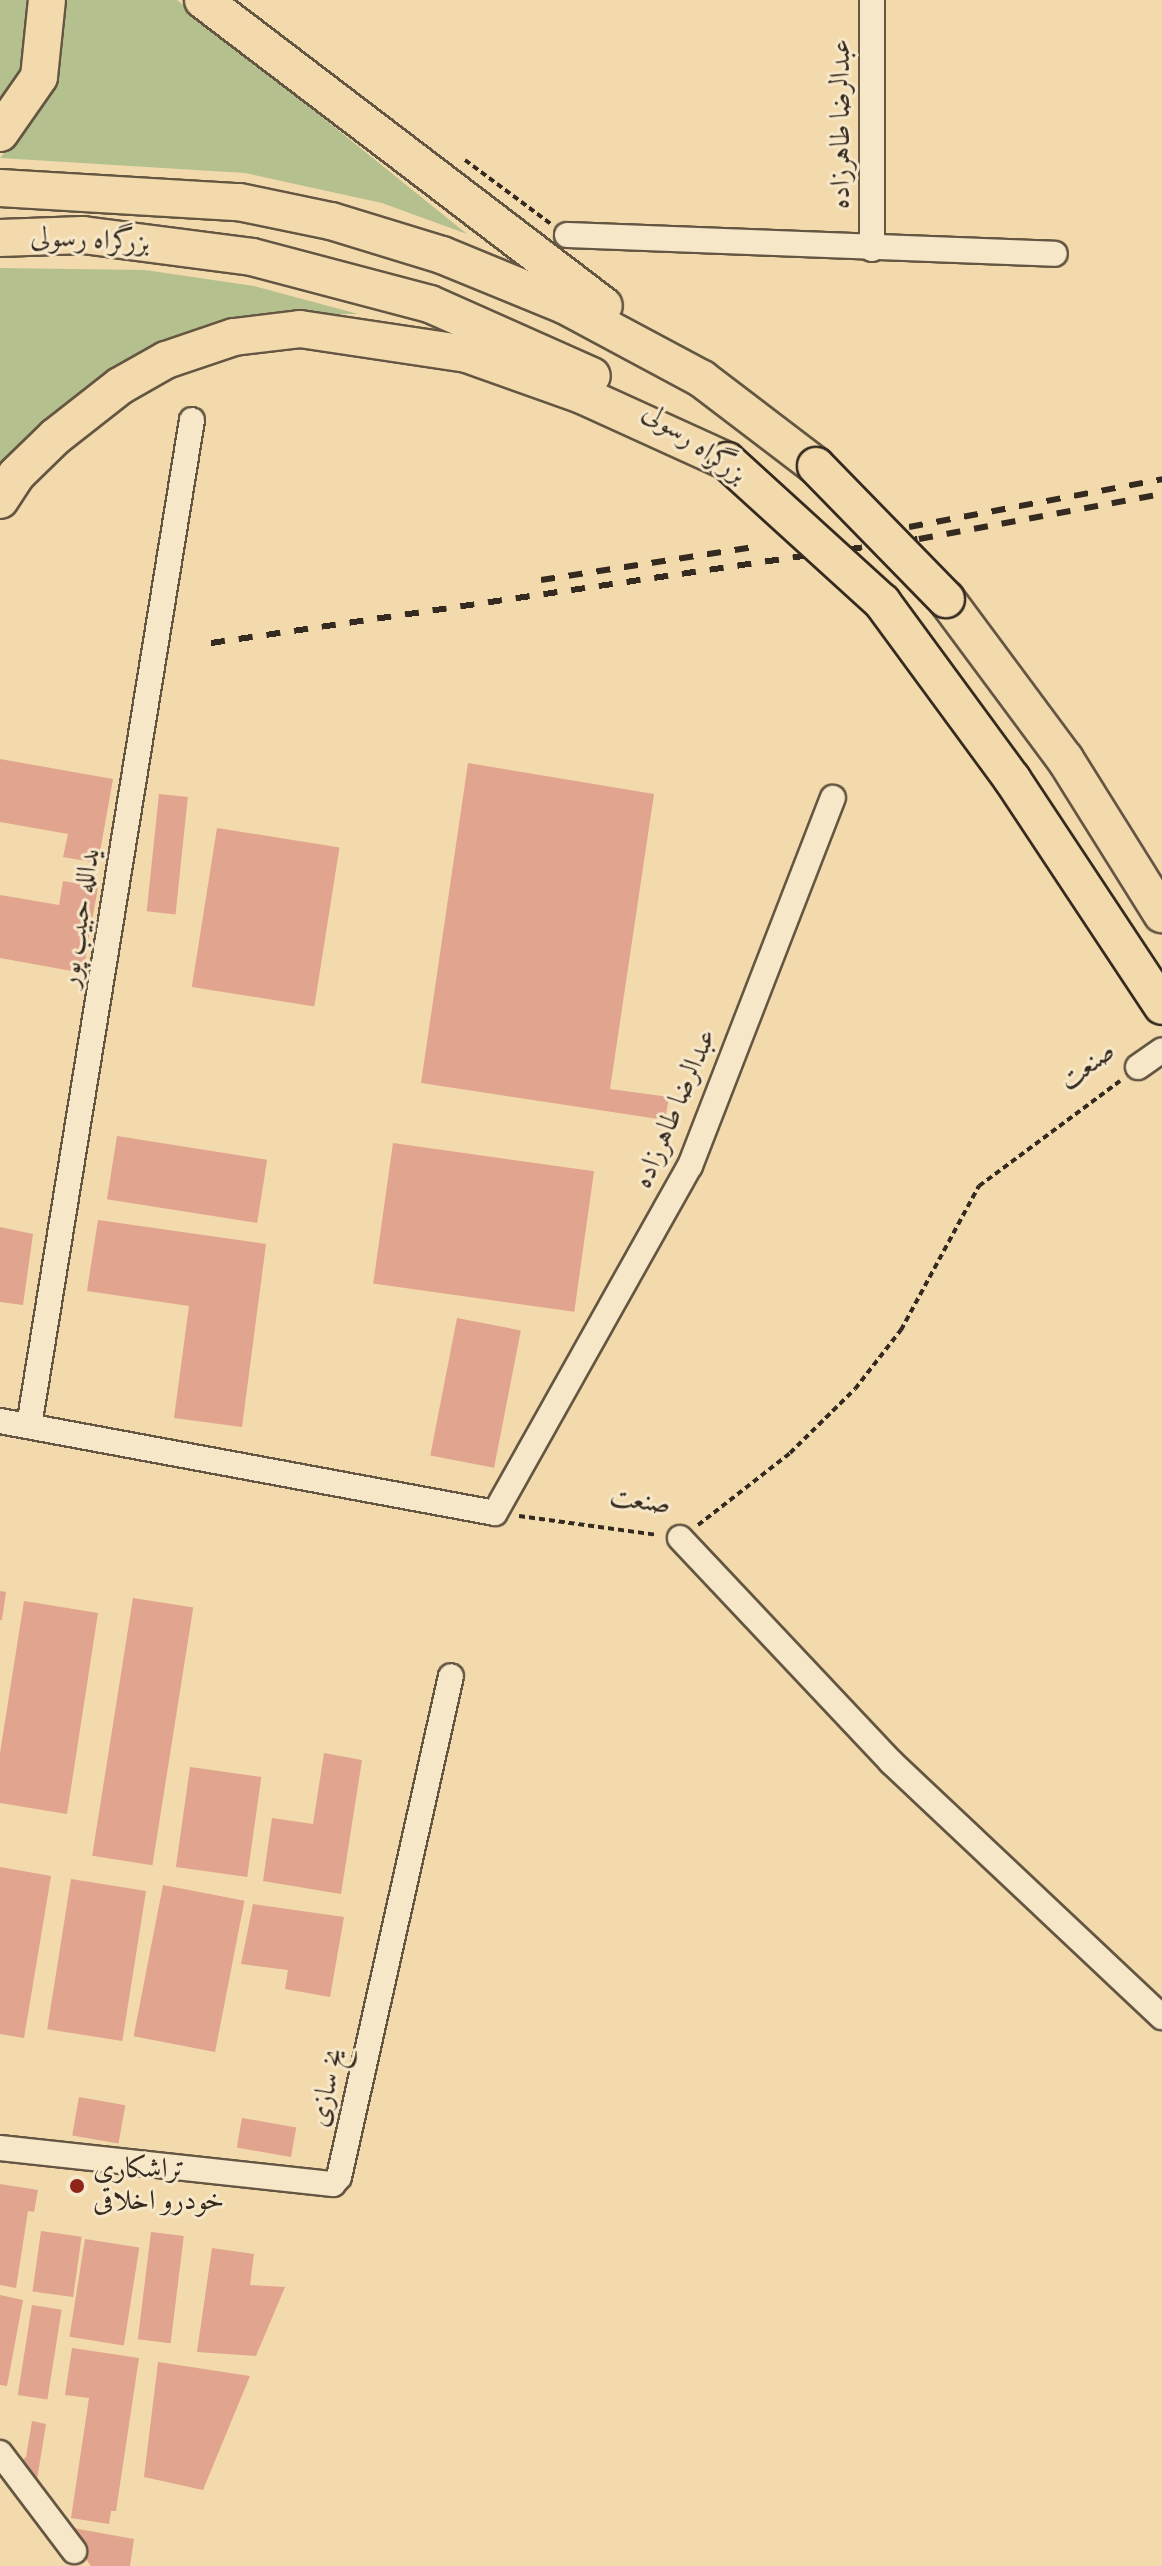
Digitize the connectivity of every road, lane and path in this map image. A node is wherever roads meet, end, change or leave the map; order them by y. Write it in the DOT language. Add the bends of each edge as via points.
graph roads {
  1 [pos="47,0"];
  2 [pos="203,0"];
  3 [pos="872,0"];
  4 [pos="0,133"];
  5 [pos="0,188"];
  6 [pos="567,235"];
  7 [pos="0,238"];
  8 [pos="872,249"];
  9 [pos="1055,254"];
  10 [pos="702,379"];
  11 [pos="192,420"];
  12 [pos="727,461"];
  13 [pos="0,500"];
  14 [pos="833,798"];
  15 [pos="1162,914"];
  16 [pos="1162,1006"];
  17 [pos="1162,1050"];
  18 [pos="1138,1067"];
  19 [pos="0,1421"];
  20 [pos="29,1426"];
  21 [pos="495,1513"];
  22 [pos="680,1538"];
  23 [pos="451,1676"];
  24 [pos="1162,2017"];
  25 [pos="0,2148"];
  26 [pos="0,2453"];
  27 [pos="74,2551"];
  1 -- 4 [label="highway" via="39,77"];
  2 -- 10 [label="highway"];
  3 -- 8 [label="street, عبدالرضا طاهرزاده"];
  5 -- 10 [label="highway, بزرگراه رسولی" via="239,202 331,221 442,255 564,305"];
  6 -- 8 [label="street"];
  7 -- 12 [label="highway, بزرگراه رسولی" via="83,235 252,257 430,304 594,376"];
  8 -- 9 [label="street"];
  10 -- 15 [label="highway, بزرگراه رسولی, bridge" via="816,466 946,599 1065,759"];
  11 -- 20 [label="street, یدالله حبیب پور"];
  12 -- 13 [label="highway" via="582,395 467,354 300,329 234,337 166,360 120,386 55,437 16,475"];
  12 -- 16 [label="highway, بزرگراه رسولی, bridge" via="882,602 1012,779"];
  14 -- 21 [label="street, عبدالرضا طاهرزاده" via="690,1166"];
  17 -- 18 [label="street, صنعت"];
  18 -- 22 [label="path, صنعت" via="979,1186 901,1330 855,1389 790,1453"];
  19 -- 20 [label="street"];
  20 -- 21 [label="street"];
  21 -- 22 [label="path, صنعت"];
  22 -- 24 [label="street" via="891,1762"];
  23 -- 25 [label="street, یخ سازی" via="339,2177 333,2184"];
  26 -- 27 [label="street"];
}
